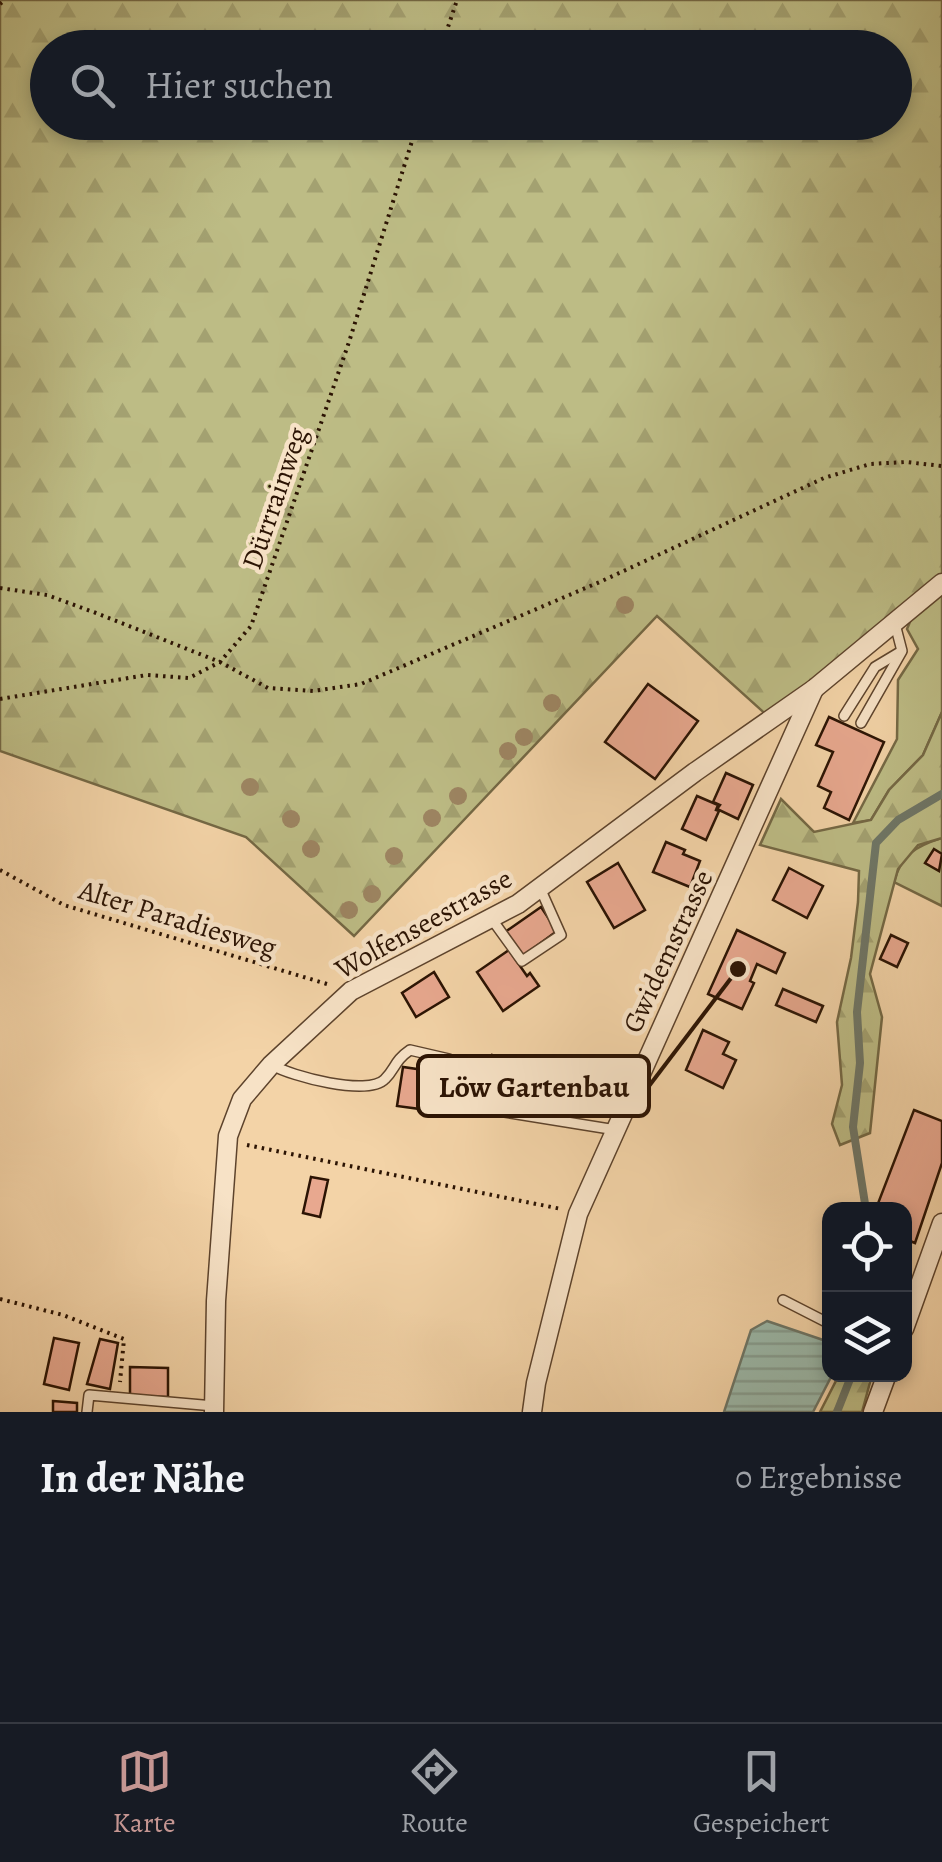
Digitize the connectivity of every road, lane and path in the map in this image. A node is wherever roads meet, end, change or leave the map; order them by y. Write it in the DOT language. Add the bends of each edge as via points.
graph roads {
  1 [pos="457,0"];
  2 [pos="447,30"];
  3 [pos="412,140"];
  4 [pos="942,466"];
  5 [pos="942,582"];
  6 [pos="0,588"];
  7 [pos="894,621"];
  8 [pos="902,650"];
  9 [pos="220,662"];
  10 [pos="814,689"];
  11 [pos="0,699"];
  12 [pos="844,716"];
  13 [pos="860,723"];
  14 [pos="0,870"];
  15 [pos="540,888"];
  16 [pos="491,918"];
  17 [pos="351,990"];
  18 [pos="271,1065"];
  19 [pos="430,1100"];
  20 [pos="462,1105"];
  21 [pos="616,1130"];
  22 [pos="228,1140"];
  23 [pos="578,1214"];
  24 [pos="942,1223"];
  25 [pos="0,1299"];
  26 [pos="783,1300"];
  27 [pos="912,1307"];
  28 [pos="822,1320"];
  29 [pos="884,1382"];
  30 [pos="119,1397"];
  31 [pos="214,1409"];
  32 [pos="87,1412"];
  33 [pos="532,1412"];
  34 [pos="873,1412"];
  1 -- 2 [label="path"];
  3 -- 9 [label="path, Dürrrainweg" via="251,626"];
  4 -- 9 [label="path" via="870,464 824,478 361,684 268,688"];
  5 -- 7 [label="street, Wolfenseestrasse"];
  6 -- 9 [label="path" via="47,594"];
  7 -- 8 [label="lane"];
  7 -- 10 [label="street, Wolfenseestrasse"];
  8 -- 12 [label="lane" via="876,667"];
  8 -- 13 [label="lane"];
  9 -- 11 [label="path" via="189,678 148,675"];
  10 -- 15 [label="street, Wolfenseestrasse"];
  10 -- 21 [label="street, Gwidemstrasse"];
  14 -- 17 [label="path, Alter Paradiesweg" via="64,905"];
  15 -- 16 [label="street, Wolfenseestrasse"];
  15 -- 16 [label="lane" via="561,935 522,961"];
  16 -- 17 [label="street, Wolfenseestrasse"];
  17 -- 18 [label="street, Wolfenseestrasse"];
  18 -- 20 [label="lane" via="287,1074 368,1088 410,1050 449,1059"];
  18 -- 22 [label="street, Wolfenseestrasse" via="242,1099"];
  19 -- 20 [label="lane"];
  20 -- 21 [label="lane"];
  21 -- 23 [label="street, Gwidemstrasse"];
  22 -- 23 [label="path"];
  22 -- 31 [label="street, Wolfenseestrasse"];
  23 -- 33 [label="street, Gwidemstrasse"];
  24 -- 27 [label="street"];
  25 -- 30 [label="path" via="124,1339"];
  26 -- 28 [label="lane"];
  29 -- 34 [label="street"];
  30 -- 31 [label="lane"];
  30 -- 32 [label="lane" via="89,1394"];
}
